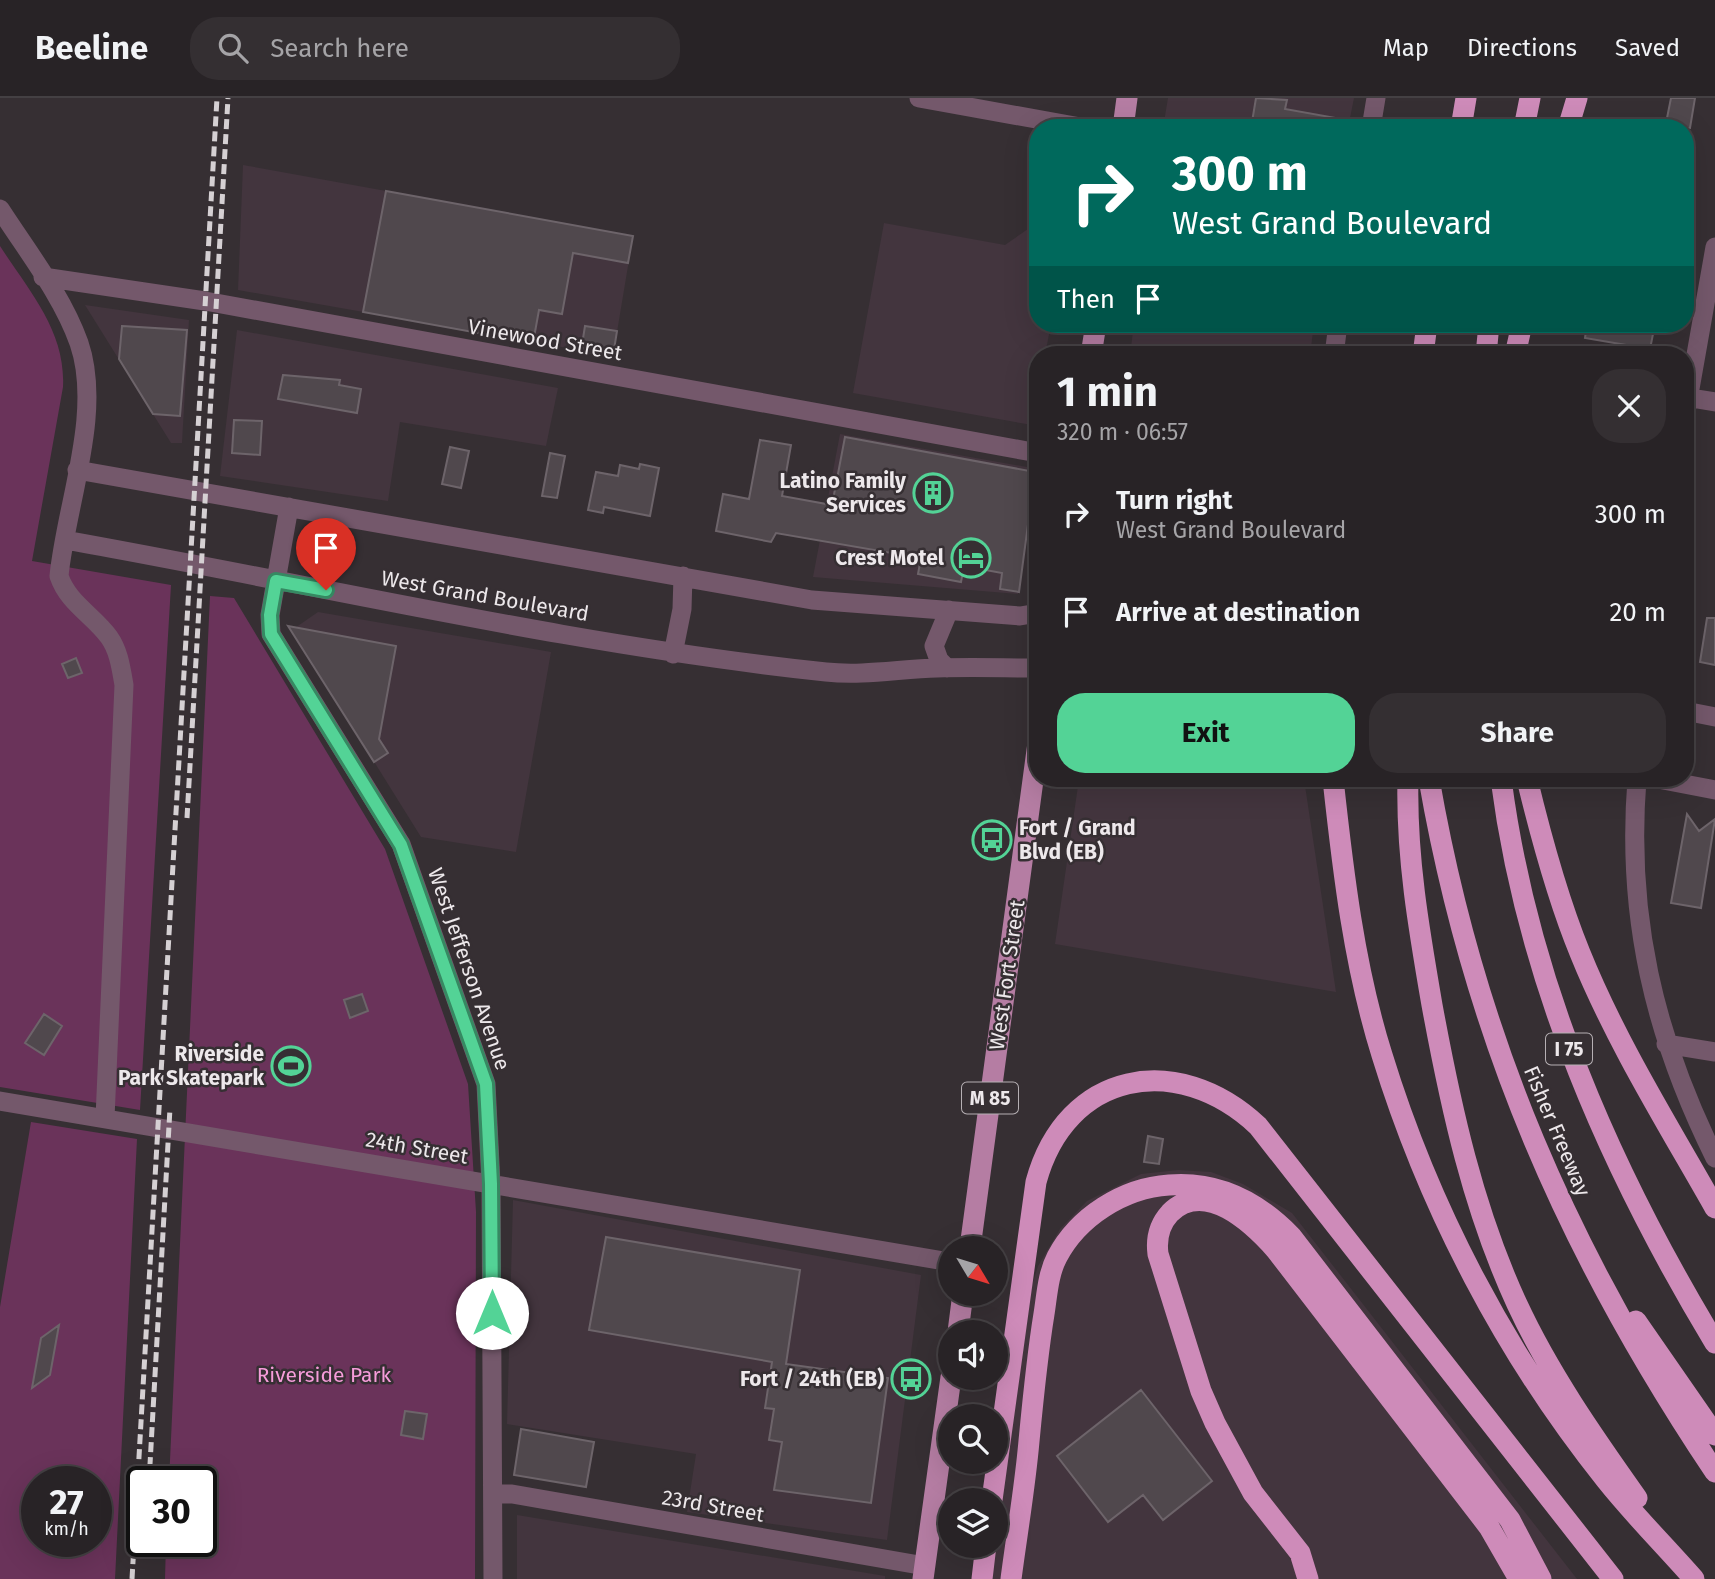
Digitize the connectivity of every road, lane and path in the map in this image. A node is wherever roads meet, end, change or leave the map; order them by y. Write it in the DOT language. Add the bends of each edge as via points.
graph roads {
  1 [pos="919,98"];
  2 [pos="1127,98"];
  3 [pos="1376,98"];
  4 [pos="1452,98"];
  5 [pos="1466,98"];
  6 [pos="1530,98"];
  7 [pos="1577,98"];
  8 [pos="1036,119"];
  9 [pos="1124,119"];
  10 [pos="1372,119"];
  11 [pos="1451,119"];
  12 [pos="1462,119"];
  13 [pos="1526,119"];
  14 [pos="1571,119"];
  15 [pos="0,209"];
  16 [pos="1715,247"];
  17 [pos="43,276"];
  18 [pos="1694,365"];
  19 [pos="1715,402"];
  20 [pos="1694,404"];
  21 [pos="1029,451"];
  22 [pos="78,470"];
  23 [pos="289,507"];
  24 [pos="65,540"];
  25 [pos="683,576"];
  26 [pos="276,581"];
  27 [pos="949,610"];
  28 [pos="1029,614"];
  29 [pos="673,654"];
  30 [pos="947,668"];
  31 [pos="1029,668"];
  32 [pos="1694,713"];
  33 [pos="1715,717"];
  34 [pos="1694,786"];
  35 [pos="1032,787"];
  36 [pos="1334,787"];
  37 [pos="1408,787"];
  38 [pos="1431,787"];
  39 [pos="1503,787"];
  40 [pos="1529,787"];
  41 [pos="1637,787"];
  42 [pos="1715,790"];
  43 [pos="1666,1044"];
  44 [pos="1715,1052"];
  45 [pos="0,1101"];
  46 [pos="105,1118"];
  47 [pos="1715,1158"];
  48 [pos="491,1184"];
  49 [pos="1715,1208"];
  50 [pos="1573,1230"];
  51 [pos="972,1236"];
  52 [pos="938,1260"];
  53 [pos="1685,1293"];
  54 [pos="1715,1330"];
  55 [pos="1715,1342"];
  56 [pos="949,1390"];
  57 [pos="1422,1423"];
  58 [pos="1715,1435"];
  59 [pos="1715,1472"];
  60 [pos="994,1488"];
  61 [pos="493,1494"];
  62 [pos="984,1558"];
  63 [pos="924,1573"];
  64 [pos="493,1579"];
  65 [pos="982,1579"];
  66 [pos="1011,1579"];
  67 [pos="1308,1579"];
  68 [pos="1519,1579"];
  69 [pos="1541,1579"];
  70 [pos="1613,1579"];
  71 [pos="1694,1579"];
  1 -- 8 [label="street"];
  2 -- 9 [label="main road"];
  3 -- 10 [label="street"];
  4 -- 11 [label="highway"];
  5 -- 12 [label="highway"];
  6 -- 13 [label="highway"];
  7 -- 14 [label="highway"];
  15 -- 17 [label="street"];
  16 -- 18 [label="street"];
  17 -- 21 [label="street, Vinewood Street" via="205,301"];
  17 -- 22 [label="street" via="79,343 85,368"];
  19 -- 20 [label="street"];
  22 -- 23 [label="street"];
  22 -- 24 [label="street"];
  23 -- 25 [label="street"];
  23 -- 26 [label="street, West Jefferson Avenue"];
  24 -- 26 [label="street, West Grand Boulevard" via="203,563"];
  24 -- 46 [label="street" via="59,576 63,587 110,639 124,685"];
  25 -- 27 [label="street" via="844,605"];
  25 -- 29 [label="street"];
  26 -- 29 [label="street, West Grand Boulevard"];
  26 -- 48 [label="street, West Jefferson Avenue" via="270,619 274,641 401,845 486,1084"];
  27 -- 28 [label="street"];
  27 -- 30 [label="street" via="934,646"];
  29 -- 30 [label="street, West Grand Boulevard" via="849,673"];
  30 -- 31 [label="street, West Grand Boulevard"];
  32 -- 33 [label="street"];
  34 -- 42 [label="street"];
  35 -- 51 [label="main road, West Fort Street / M 85"];
  36 -- 71 [label="highway" via="1353,932 1371,1015 1400,1108 1443,1214 1491,1310 1544,1394 1606,1480"];
  37 -- 71 [label="highway" via="1412,866 1426,971 1458,1138 1486,1228 1517,1306 1551,1369"];
  38 -- 50 [label="highway, Fisher Freeway" via="1451,888 1483,1006 1524,1120"];
  39 -- 53 [label="highway, Fisher Freeway / I 75" via="1535,943 1561,1029 1628,1187"];
  40 -- 49 [label="highway" via="1580,954 1622,1042"];
  41 -- 43 [label="street" via="1637,914"];
  43 -- 44 [label="street"];
  43 -- 47 [label="street"];
  45 -- 46 [label="street, 24th Street"];
  46 -- 48 [label="street, 24th Street"];
  48 -- 52 [label="street, 24th Street"];
  48 -- 61 [label="street, West Jefferson Avenue"];
  50 -- 58 [label="highway"];
  50 -- 59 [label="highway, Fisher Freeway" via="1651,1372"];
  53 -- 54 [label="highway"];
  53 -- 55 [label="highway, Fisher Freeway / I 75"];
  56 -- 63 [label="main road"];
  57 -- 66 [label="highway" via="1292,1236 1270,1216 1237,1195 1207,1185 1164,1185 1136,1192 1107,1205 1078,1228 1052,1267"];
  57 -- 67 [label="highway" via="1256,1228 1206,1200 1190,1201 1171,1213 1160,1231 1158,1254 1201,1391 1253,1493 1300,1553"];
  57 -- 68 [label="highway"];
  57 -- 69 [label="highway" via="1510,1520"];
  60 -- 70 [label="highway" via="1043,1156 1054,1135 1084,1104 1107,1091 1148,1081 1190,1084 1228,1100 1258,1125"];
  61 -- 63 [label="street, 23rd Street" via="526,1496"];
  61 -- 64 [label="street, West Jefferson Avenue"];
  62 -- 65 [label="highway"];
}
